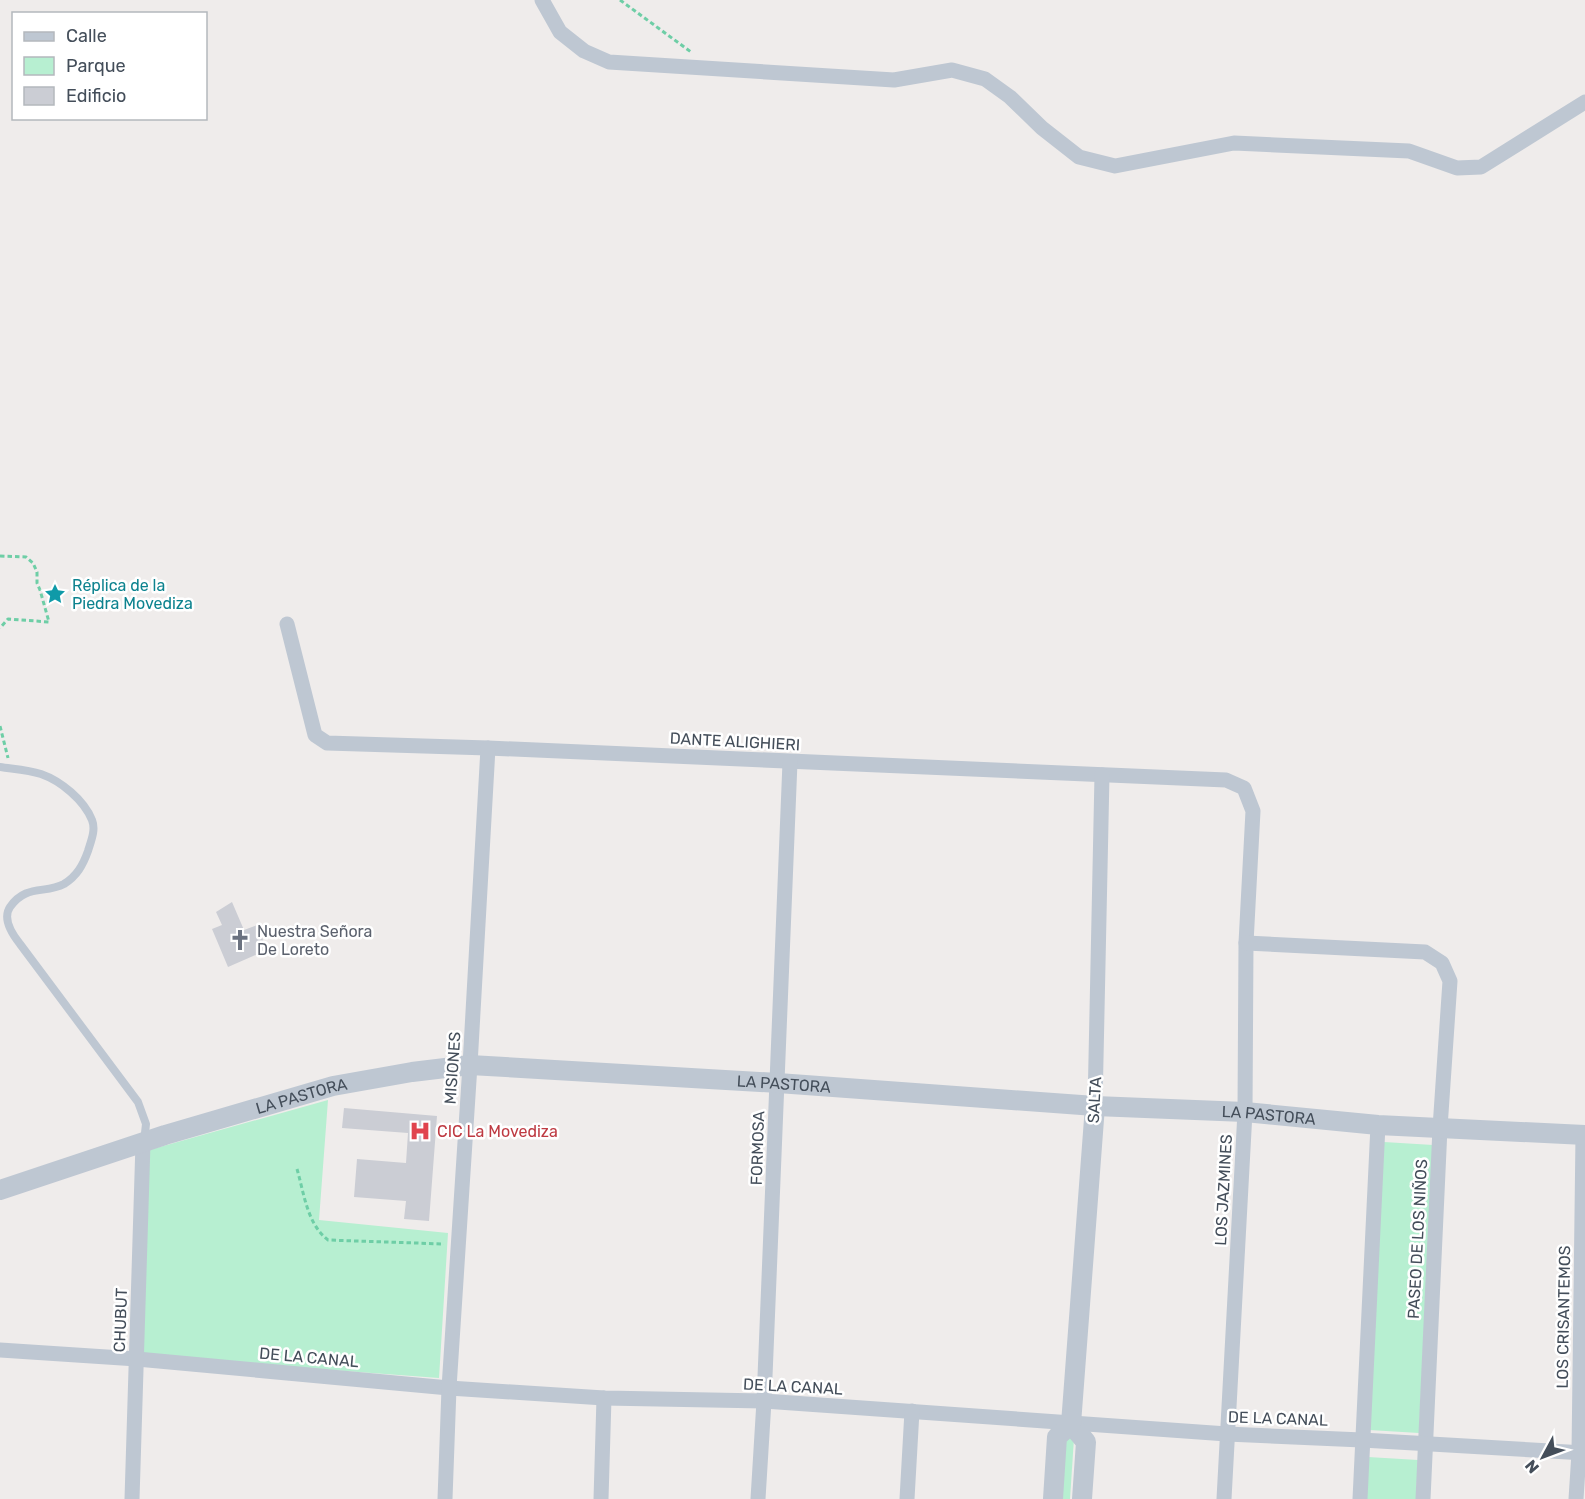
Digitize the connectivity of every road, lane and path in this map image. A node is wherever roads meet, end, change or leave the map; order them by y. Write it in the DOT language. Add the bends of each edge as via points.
graph roads {
  1 [pos="542,0"];
  2 [pos="620,0"];
  3 [pos="712,68"];
  4 [pos="1585,102"];
  5 [pos="0,556"];
  6 [pos="287,624"];
  7 [pos="0,628"];
  8 [pos="0,726"];
  9 [pos="488,748"];
  10 [pos="790,762"];
  11 [pos="0,767"];
  12 [pos="11,769"];
  13 [pos="1102,775"];
  14 [pos="1253,811"];
  15 [pos="1246,942"];
  16 [pos="470,1065"];
  17 [pos="778,1083"];
  18 [pos="1095,1106"];
  19 [pos="1245,1112"];
  20 [pos="1378,1125"];
  21 [pos="1440,1128"];
  22 [pos="1584,1135"];
  23 [pos="144,1143"];
  24 [pos="297,1169"];
  25 [pos="0,1190"];
  26 [pos="458,1244"];
  27 [pos="0,1350"];
  28 [pos="137,1359"];
  29 [pos="448,1388"];
  30 [pos="604,1398"];
  31 [pos="764,1401"];
  32 [pos="912,1411"];
  33 [pos="1071,1424"];
  34 [pos="1227,1434"];
  35 [pos="1362,1440"];
  36 [pos="1426,1444"];
  37 [pos="1582,1453"];
  38 [pos="132,1499"];
  39 [pos="445,1499"];
  40 [pos="601,1499"];
  41 [pos="758,1499"];
  42 [pos="907,1499"];
  43 [pos="1053,1499"];
  44 [pos="1082,1499"];
  45 [pos="1224,1499"];
  46 [pos="1360,1499"];
  47 [pos="1423,1499"];
  48 [pos="1576,1499"];
  1 -- 3 [label="street" via="560,32 584,51 609,62"];
  2 -- 3 [label="path"];
  3 -- 4 [label="street" via="894,80 960,71 985,79 1010,97 1079,158 1115,166 1234,143 1409,152 1456,168 1481,167"];
  5 -- 7 [label="path" via="26,557 33,563 49,622 8,619"];
  6 -- 9 [label="street, DANTE ALIGHIERI" via="315,735 327,743"];
  8 -- 12 [label="path"];
  9 -- 10 [label="street, DANTE ALIGHIERI"];
  9 -- 16 [label="street, MISIONES"];
  10 -- 13 [label="street, DANTE ALIGHIERI"];
  10 -- 17 [label="street, FORMOSA"];
  11 -- 12 [label="lane"];
  12 -- 23 [label="lane" via="42,774 66,787 92,821 93,837 81,868 62,885 28,891 8,909 8,921 11,932 138,1102 146,1124"];
  13 -- 14 [label="street, DANTE ALIGHIERI" via="1226,780 1244,788"];
  13 -- 18 [label="street, SALTA"];
  14 -- 15 [label="street, LOS JAZMINES"];
  15 -- 19 [label="street, LOS JAZMINES"];
  15 -- 21 [label="street, PASEO DE LOS NIÑOS" via="1425,952 1442,963 1450,981"];
  16 -- 17 [label="street, LA PASTORA"];
  16 -- 23 [label="street, LA PASTORA" via="333,1086"];
  16 -- 26 [label="street, MISIONES"];
  17 -- 18 [label="street, LA PASTORA"];
  17 -- 31 [label="street, FORMOSA"];
  18 -- 19 [label="street, LA PASTORA"];
  18 -- 33 [label="street, SALTA"];
  19 -- 20 [label="street, LA PASTORA"];
  19 -- 34 [label="street, LOS JAZMINES"];
  20 -- 21 [label="street, LA PASTORA"];
  20 -- 35 [label="street"];
  21 -- 22 [label="street, LA PASTORA"];
  21 -- 36 [label="street, PASEO DE LOS NIÑOS"];
  22 -- 37 [label="street, LOS CRISANTEMOS"];
  23 -- 25 [label="street, LA PASTORA"];
  23 -- 28 [label="street, CHUBUT"];
  24 -- 26 [label="path" via="313,1224 328,1240"];
  26 -- 29 [label="street, MISIONES"];
  27 -- 28 [label="street, DE LA CANAL"];
  28 -- 29 [label="street, DE LA CANAL"];
  28 -- 38 [label="street, CHUBUT"];
  29 -- 30 [label="street, DE LA CANAL"];
  29 -- 39 [label="street, MISIONES"];
  30 -- 31 [label="street, DE LA CANAL"];
  30 -- 40 [label="street"];
  31 -- 32 [label="street, DE LA CANAL"];
  31 -- 41 [label="street, FORMOSA"];
  32 -- 33 [label="street, DE LA CANAL"];
  32 -- 42 [label="street"];
  33 -- 34 [label="street, DE LA CANAL"];
  33 -- 43 [label="street, SALTA" via="1057,1437"];
  33 -- 44 [label="street" via="1086,1442"];
  34 -- 35 [label="street, DE LA CANAL"];
  34 -- 45 [label="street, LOS JAZMINES"];
  35 -- 36 [label="street, DE LA CANAL"];
  35 -- 46 [label="street"];
  36 -- 37 [label="street, DE LA CANAL"];
  36 -- 47 [label="street, PASEO DE LOS NIÑOS"];
  37 -- 48 [label="street, LOS CRISANTEMOS"];
}
